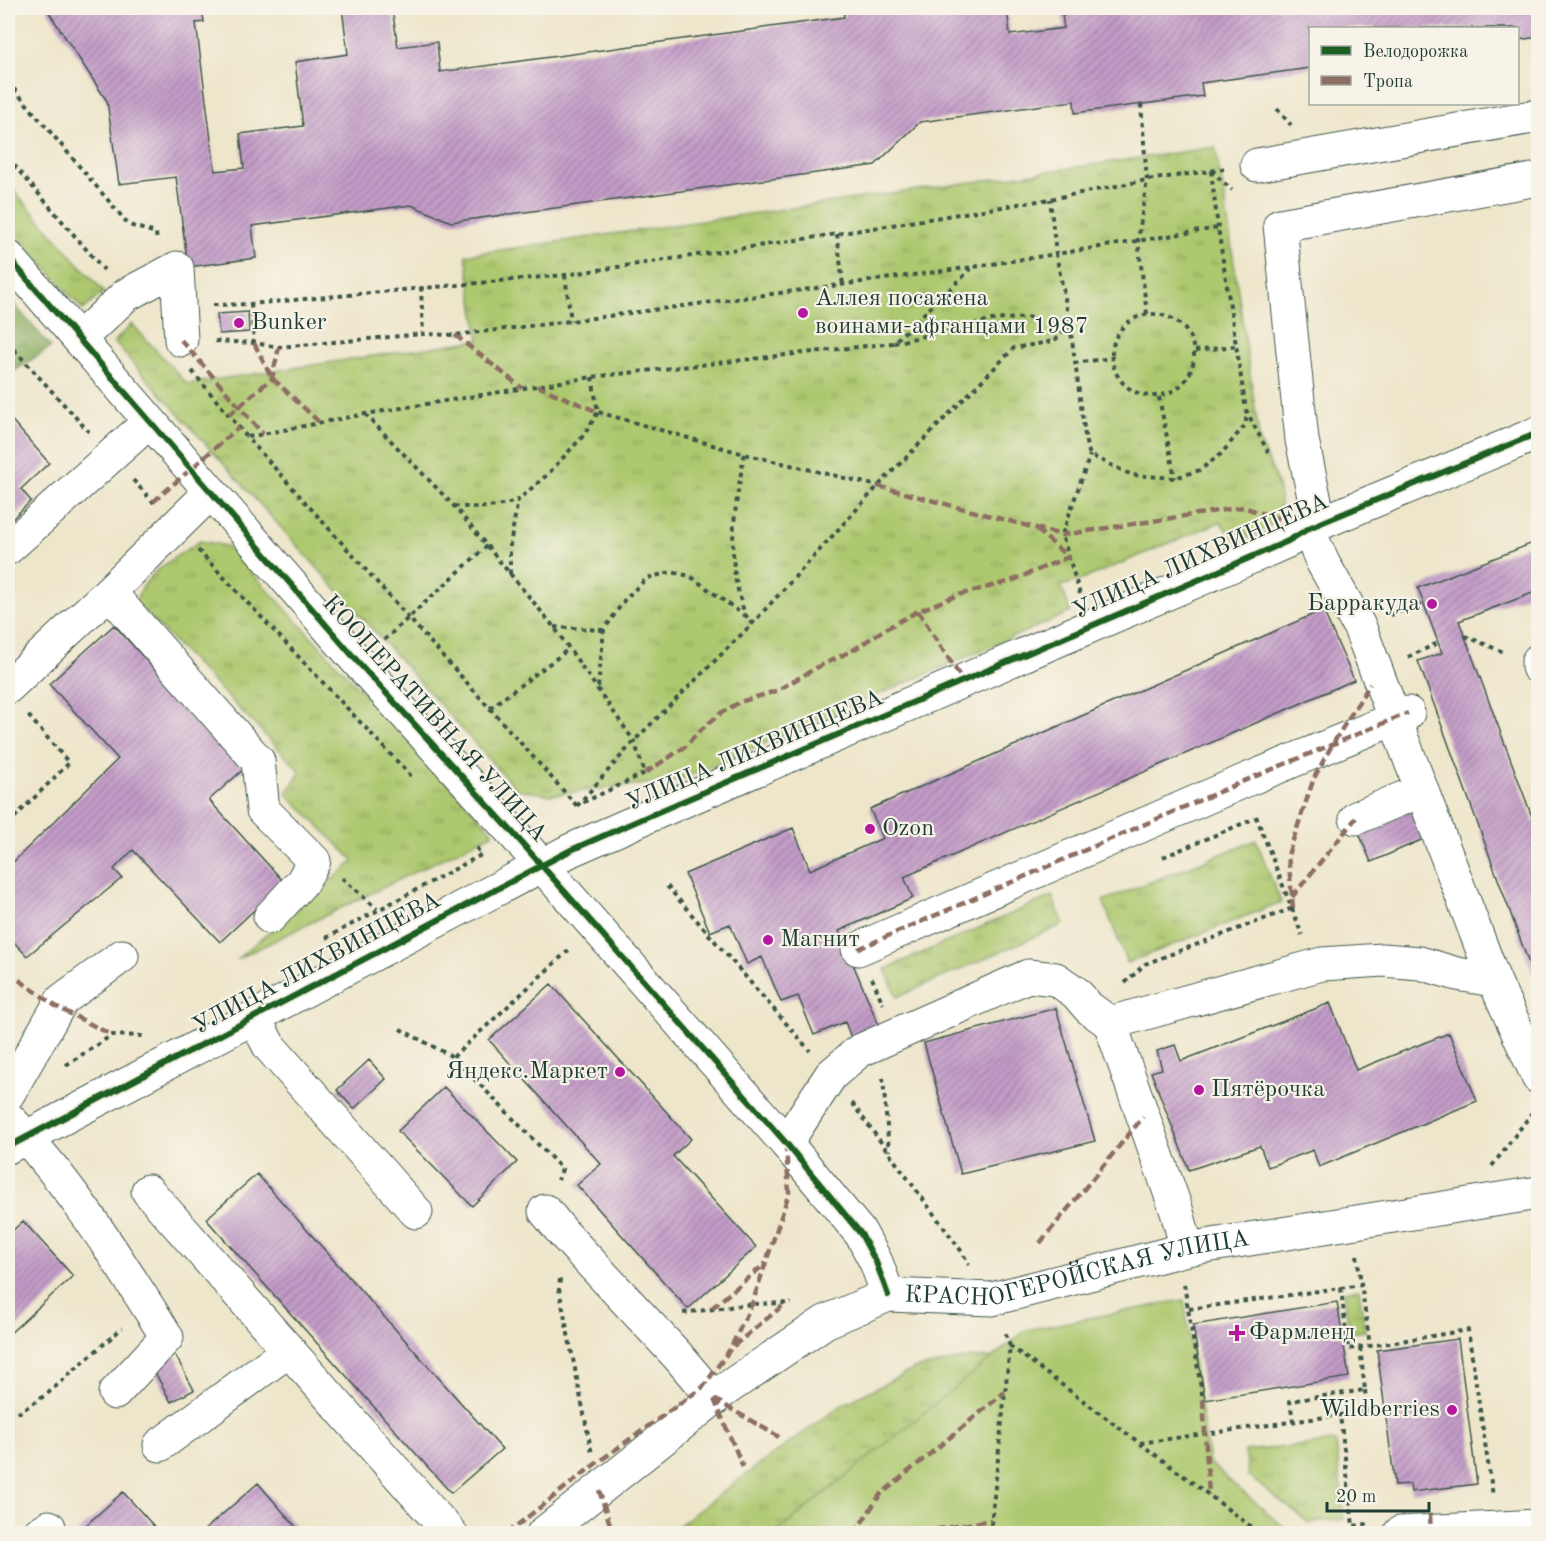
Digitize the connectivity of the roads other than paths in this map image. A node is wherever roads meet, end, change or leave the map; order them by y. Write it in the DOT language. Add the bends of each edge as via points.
graph roads {
  1 [pos="1539,116"];
  2 [pos="1257,165"];
  3 [pos="1539,179"];
  4 [pos="8,257"];
  5 [pos="79,339"];
  6 [pos="186,355"];
  7 [pos="149,422"];
  8 [pos="1539,433"];
  9 [pos="210,493"];
  10 [pos="1315,515"];
  11 [pos="8,548"];
  12 [pos="109,592"];
  13 [pos="15,698"];
  14 [pos="1402,716"];
  15 [pos="1422,790"];
  16 [pos="1356,818"];
  17 [pos="541,867"];
  18 [pos="270,917"];
  19 [pos="858,949"];
  20 [pos="122,956"];
  21 [pos="1494,980"];
  22 [pos="254,1017"];
  23 [pos="1105,1019"];
  24 [pos="1539,1077"];
  25 [pos="8,1094"];
  26 [pos="14,1134"];
  27 [pos="786,1143"];
  28 [pos="148,1191"];
  29 [pos="1539,1193"];
  30 [pos="416,1212"];
  31 [pos="555,1223"];
  32 [pos="1184,1262"];
  33 [pos="888,1295"];
  34 [pos="289,1350"];
  35 [pos="115,1393"];
  36 [pos="714,1399"];
  37 [pos="160,1444"];
  38 [pos="1536,1526"];
  39 [pos="1387,1528"];
  40 [pos="451,1533"];
  41 [pos="543,1533"];
  1 -- 2 [label="street"];
  3 -- 10 [label="street" via="1280,225 1300,376 1302,440"];
  4 -- 5 [label="street, КООПЕРАТИВНАЯ УЛИЦА"];
  5 -- 6 [label="street" via="126,295 177,268"];
  5 -- 7 [label="street, КООПЕРАТИВНАЯ УЛИЦА"];
  7 -- 9 [label="street, КООПЕРАТИВНАЯ УЛИЦА"];
  7 -- 11 [label="street"];
  8 -- 10 [label="street, УЛИЦА ЛИХВИНЦЕВА"];
  9 -- 12 [label="street"];
  9 -- 17 [label="street, КООПЕРАТИВНАЯ УЛИЦА"];
  10 -- 14 [label="street" via="1323,563 1360,628"];
  10 -- 17 [label="street, УЛИЦА ЛИХВИНЦЕВА" via="1288,541 660,811"];
  12 -- 13 [label="street"];
  12 -- 18 [label="street" via="258,761 263,810 314,861 302,882"];
  14 -- 15 [label="street"];
  14 -- 19 [label="street"];
  15 -- 16 [label="street"];
  15 -- 21 [label="street"];
  17 -- 22 [label="street, УЛИЦА ЛИХВИНЦЕВА"];
  17 -- 27 [label="street, КООПЕРАТИВНАЯ УЛИЦА"];
  20 -- 25 [label="street" via="62,1000"];
  21 -- 23 [label="street" via="1420,963 1383,960 1322,964"];
  21 -- 24 [label="street"];
  22 -- 26 [label="street, УЛИЦА ЛИХВИНЦЕВА"];
  22 -- 30 [label="street" via="269,1046"];
  23 -- 27 [label="street" via="1056,979 1028,976 860,1051 831,1075"];
  23 -- 32 [label="street" via="1177,1212"];
  26 -- 35 [label="street" via="99,1230 167,1337"];
  27 -- 33 [label="street, КООПЕРАТИВНАЯ УЛИЦА" via="861,1234"];
  28 -- 34 [label="street"];
  29 -- 32 [label="street, КРАСНОГЕРОЙСКАЯ УЛИЦА"];
  31 -- 36 [label="street"];
  32 -- 33 [label="street, КРАСНОГЕРОЙСКАЯ УЛИЦА" via="992,1299"];
  33 -- 36 [label="street, КРАСНОГЕРОЙСКАЯ УЛИЦА" via="825,1322"];
  34 -- 37 [label="street"];
  34 -- 40 [label="street"];
  36 -- 41 [label="street, КРАСНОГЕРОЙСКАЯ УЛИЦА"];
  38 -- 39 [label="street"];
}
